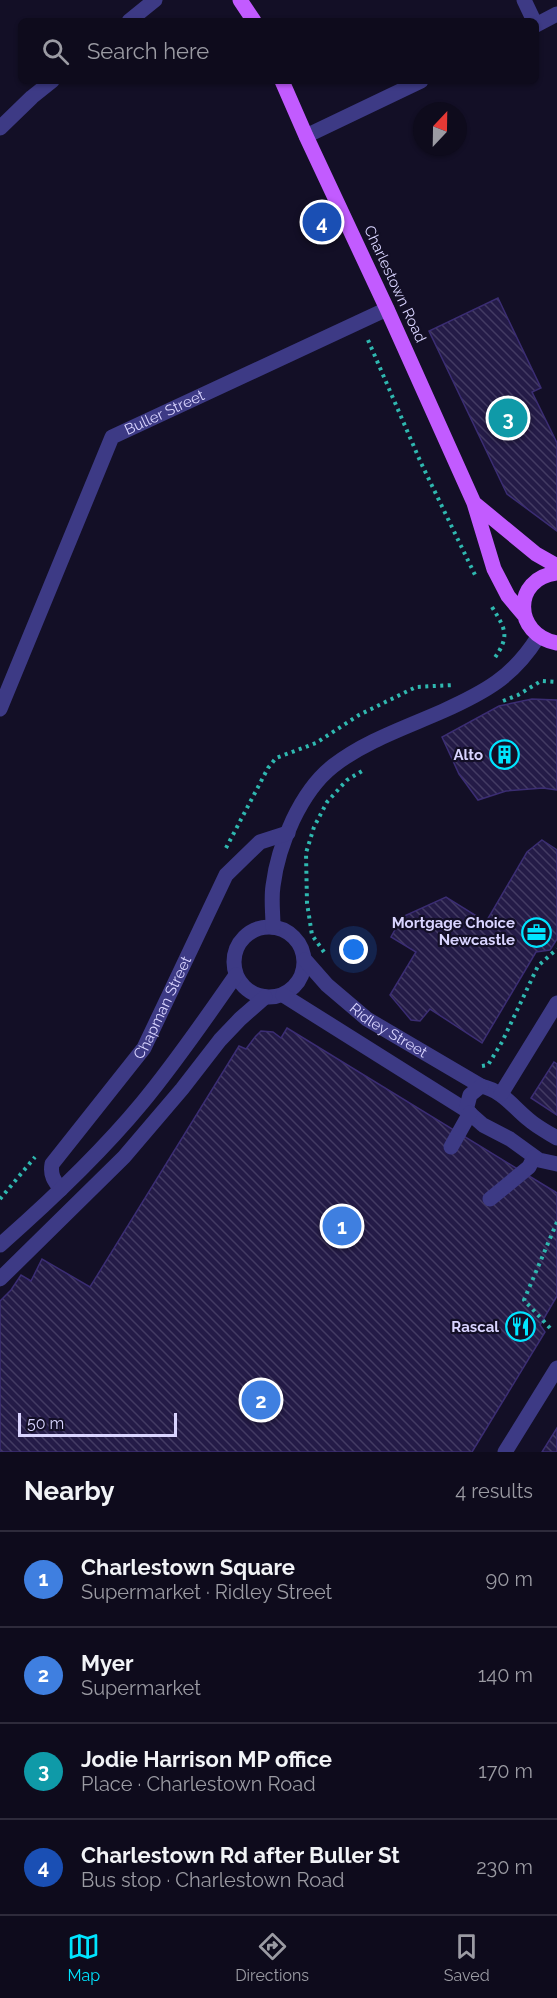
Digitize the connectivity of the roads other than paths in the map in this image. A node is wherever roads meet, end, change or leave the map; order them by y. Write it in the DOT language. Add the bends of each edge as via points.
graph roads {
  1 [pos="155,0"];
  2 [pos="240,0"];
  3 [pos="524,0"];
  4 [pos="557,14"];
  5 [pos="133,18"];
  6 [pos="252,18"];
  7 [pos="533,18"];
  8 [pos="539,23"];
  9 [pos="48,84"];
  10 [pos="283,84"];
  11 [pos="415,84"];
  12 [pos="0,128"];
  13 [pos="306,136"];
  14 [pos="387,309"];
  15 [pos="474,503"];
  16 [pos="557,566"];
  17 [pos="557,573"];
  18 [pos="524,615"];
  19 [pos="538,636"];
  20 [pos="557,644"];
  21 [pos="0,709"];
  22 [pos="288,833"];
  23 [pos="273,927"];
  24 [pos="305,960"];
  25 [pos="236,975"];
  26 [pos="283,995"];
  27 [pos="265,997"];
  28 [pos="557,1003"];
  29 [pos="481,1086"];
  30 [pos="501,1094"];
  31 [pos="468,1111"];
  32 [pos="555,1137"];
  33 [pos="451,1147"];
  34 [pos="536,1159"];
  35 [pos="557,1164"];
  36 [pos="61,1189"];
  37 [pos="490,1199"];
  38 [pos="0,1245"];
  39 [pos="0,1279"];
  40 [pos="557,1368"];
  41 [pos="505,1452"];
  1 -- 5 [label="street"];
  2 -- 6 [label="main road"];
  3 -- 7 [label="street"];
  4 -- 8 [label="street"];
  9 -- 12 [label="street"];
  10 -- 13 [label="main road, Charlestown Road"];
  11 -- 13 [label="street"];
  13 -- 14 [label="main road, Charlestown Road"];
  14 -- 15 [label="main road, Charlestown Road"];
  14 -- 21 [label="street, Buller Street" via="112,437"];
  15 -- 16 [label="main road, Charlestown Road" via="536,554"];
  15 -- 18 [label="main road, Charlestown Road" via="494,569 508,596"];
  17 -- 18 [label="main road" via="536,580 528,590"];
  18 -- 19 [label="main road, Charlestown Road"];
  19 -- 20 [label="main road"];
  19 -- 22 [label="street" via="520,664 488,688 354,752 333,766 309,791"];
  22 -- 23 [label="street" via="272,887"];
  22 -- 36 [label="street, Chapman Street" via="260,842 226,875 144,1048 52,1164 53,1179"];
  23 -- 24 [label="street" via="295,938"];
  23 -- 25 [label="street" via="253,930 238,944"];
  24 -- 26 [label="street" via="298,984"];
  24 -- 29 [label="street, Ridley Street" via="367,1019"];
  25 -- 27 [label="street" via="248,991"];
  25 -- 36 [label="street" via="142,1103"];
  26 -- 27 [label="street"];
  26 -- 31 [label="street, Ridley Street"];
  27 -- 39 [label="street" via="220,1040 124,1157"];
  28 -- 30 [label="street"];
  29 -- 30 [label="street, Ridley Street"];
  29 -- 31 [label="street" via="470,1095"];
  30 -- 32 [label="street, Ridley Street" via="537,1127"];
  31 -- 33 [label="street"];
  31 -- 34 [label="street, Ridley Street"];
  32 -- 34 [label="street, Ridley Street" via="552,1150"];
  34 -- 35 [label="street, Ridley Street"];
  34 -- 37 [label="street"];
  36 -- 38 [label="street"];
  40 -- 41 [label="street"];
}
